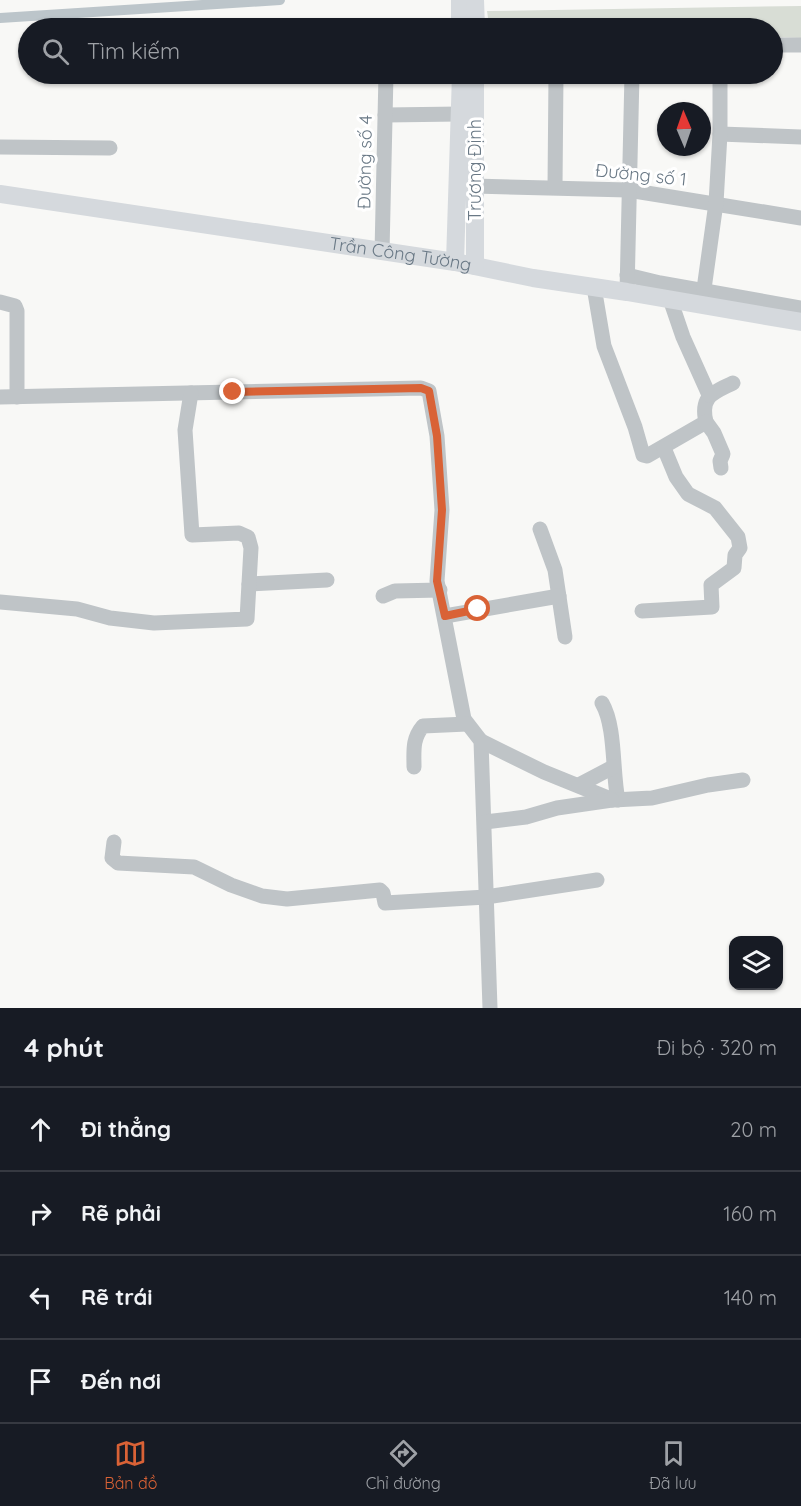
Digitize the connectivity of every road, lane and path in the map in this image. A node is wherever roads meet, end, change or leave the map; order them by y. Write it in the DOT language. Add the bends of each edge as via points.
graph roads {
  1 [pos="460,0"];
  2 [pos="476,0"];
  3 [pos="466,18"];
  4 [pos="470,18"];
  5 [pos="783,45"];
  6 [pos="801,45"];
  7 [pos="386,84"];
  8 [pos="461,84"];
  9 [pos="475,84"];
  10 [pos="556,84"];
  11 [pos="632,84"];
  12 [pos="720,84"];
  13 [pos="460,114"];
  14 [pos="385,115"];
  15 [pos="720,134"];
  16 [pos="801,137"];
  17 [pos="0,147"];
  18 [pos="110,148"];
  19 [pos="474,186"];
  20 [pos="555,187"];
  21 [pos="628,190"];
  22 [pos="0,194"];
  23 [pos="716,203"];
  24 [pos="801,218"];
  25 [pos="382,252"];
  26 [pos="455,262"];
  27 [pos="475,266"];
  28 [pos="627,283"];
  29 [pos="594,287"];
  30 [pos="704,290"];
  31 [pos="670,299"];
  32 [pos="0,302"];
  33 [pos="801,308"];
  34 [pos="801,322"];
  35 [pos="733,383"];
  36 [pos="191,393"];
  37 [pos="709,395"];
  38 [pos="0,397"];
  39 [pos="16,397"];
  40 [pos="706,422"];
  41 [pos="664,448"];
  42 [pos="721,468"];
  43 [pos="540,529"];
  44 [pos="327,580"];
  45 [pos="249,584"];
  46 [pos="440,590"];
  47 [pos="383,596"];
  48 [pos="558,596"];
  49 [pos="0,602"];
  50 [pos="642,611"];
  51 [pos="445,616"];
  52 [pos="565,637"];
  53 [pos="602,703"];
  54 [pos="467,724"];
  55 [pos="481,741"];
  56 [pos="414,767"];
  57 [pos="613,767"];
  58 [pos="743,780"];
  59 [pos="579,785"];
  60 [pos="615,800"];
  61 [pos="485,822"];
  62 [pos="114,842"];
  63 [pos="597,880"];
  64 [pos="486,897"];
  65 [pos="490,1008"];
  1 -- 3 [label="main road"];
  2 -- 4 [label="main road"];
  5 -- 6 [label="street"];
  7 -- 14 [label="street, Đường số 4"];
  8 -- 13 [label="main road, Trương Định"];
  9 -- 19 [label="main road, Trương Định"];
  10 -- 20 [label="street"];
  11 -- 21 [label="street"];
  12 -- 15 [label="street"];
  13 -- 14 [label="street"];
  13 -- 26 [label="main road, Trương Định"];
  14 -- 25 [label="street, Đường số 4"];
  15 -- 16 [label="street"];
  15 -- 23 [label="street"];
  17 -- 18 [label="street"];
  19 -- 20 [label="street, Đường số 1"];
  19 -- 27 [label="main road, Trương Định"];
  20 -- 21 [label="street, Đường số 1"];
  21 -- 23 [label="street, Đường số 1"];
  21 -- 28 [label="street"];
  22 -- 25 [label="main road, Trần Công Tường"];
  23 -- 24 [label="street, Đường số 1"];
  23 -- 30 [label="street"];
  25 -- 26 [label="main road, Trần Công Tường"];
  26 -- 27 [label="main road, Trần Công Tường"];
  27 -- 29 [label="main road, Trần Công Tường"];
  28 -- 29 [label="main road, Trần Công Tường"];
  28 -- 30 [label="street, Trần Công Tường"];
  28 -- 31 [label="main road, Trần Công Tường"];
  29 -- 41 [label="street" via="604,346 643,455"];
  30 -- 33 [label="street, Trần Công Tường"];
  31 -- 34 [label="main road, Trần Công Tường"];
  31 -- 37 [label="street"];
  32 -- 39 [label="street" via="15,306 17,311"];
  35 -- 37 [label="street"];
  36 -- 39 [label="street"];
  36 -- 45 [label="street" via="185,430 192,535 240,533 248,537"];
  36 -- 46 [label="street" via="421,388 429,391 437,436 442,510 437,581"];
  37 -- 40 [label="street" via="704,405"];
  38 -- 39 [label="street"];
  40 -- 41 [label="street"];
  40 -- 42 [label="street" via="723,454"];
  41 -- 50 [label="street" via="676,477 692,496 715,508 740,544 734,568 711,585 712,607"];
  43 -- 48 [label="street" via="555,570"];
  44 -- 45 [label="street"];
  45 -- 49 [label="street" via="249,615 245,620 154,623"];
  46 -- 47 [label="street" via="395,591"];
  46 -- 51 [label="street"];
  48 -- 51 [label="street"];
  48 -- 52 [label="street"];
  51 -- 54 [label="street"];
  53 -- 57 [label="street" via="610,727"];
  54 -- 55 [label="street"];
  54 -- 56 [label="street" via="423,726 413,743"];
  55 -- 59 [label="street"];
  55 -- 61 [label="street"];
  57 -- 59 [label="street"];
  57 -- 60 [label="street"];
  58 -- 60 [label="street" via="652,798"];
  59 -- 60 [label="street"];
  60 -- 61 [label="street"];
  61 -- 64 [label="street"];
  62 -- 64 [label="street" via="111,858 117,863 194,867 262,896 287,898 380,890 385,903"];
  63 -- 64 [label="street"];
  64 -- 65 [label="street"];
}
